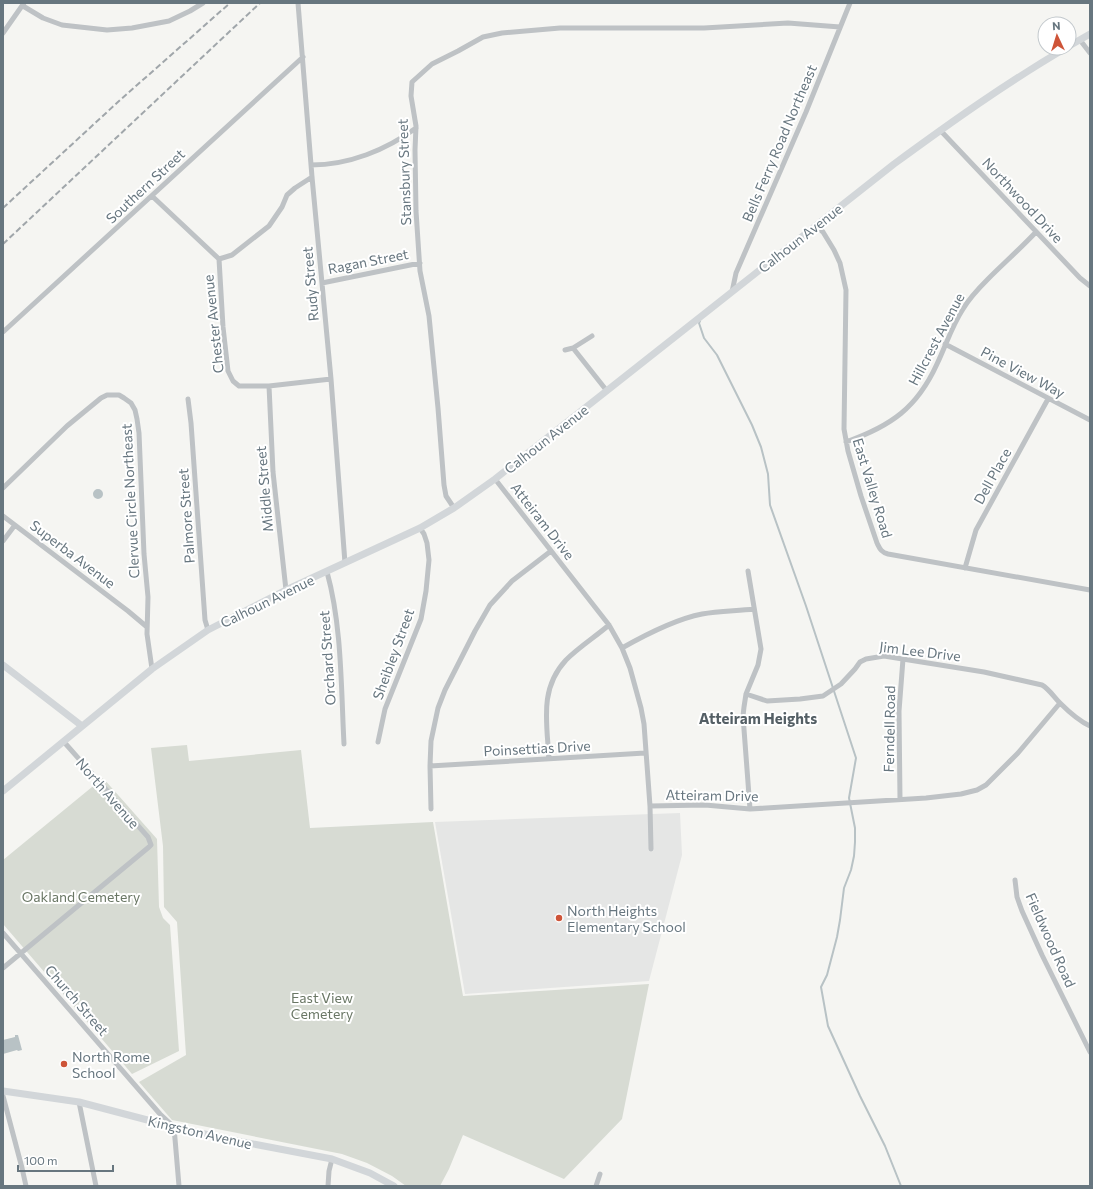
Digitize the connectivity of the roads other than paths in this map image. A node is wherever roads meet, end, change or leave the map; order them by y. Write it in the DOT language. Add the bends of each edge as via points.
graph roads {
  1 [pos="203,3"];
  2 [pos="298,3"];
  3 [pos="850,3"];
  4 [pos="23,4"];
  5 [pos="840,27"];
  6 [pos="3,33"];
  7 [pos="1090,34"];
  8 [pos="1080,40"];
  9 [pos="1077,42"];
  10 [pos="1090,53"];
  11 [pos="1053,56"];
  12 [pos="303,57"];
  13 [pos="416,128"];
  14 [pos="940,130"];
  15 [pos="311,165"];
  16 [pos="312,177"];
  17 [pos="152,196"];
  18 [pos="816,226"];
  19 [pos="1036,232"];
  20 [pos="218,259"];
  21 [pos="420,263"];
  22 [pos="322,283"];
  23 [pos="1090,286"];
  24 [pos="732,292"];
  25 [pos="3,332"];
  26 [pos="592,336"];
  27 [pos="945,344"];
  28 [pos="574,348"];
  29 [pos="565,350"];
  30 [pos="331,379"];
  31 [pos="269,386"];
  32 [pos="607,391"];
  33 [pos="1048,398"];
  34 [pos="188,399"];
  35 [pos="1090,420"];
  36 [pos="846,442"];
  37 [pos="495,479"];
  38 [pos="3,488"];
  39 [pos="454,508"];
  40 [pos="3,516"];
  41 [pos="15,525"];
  42 [pos="420,528"];
  43 [pos="3,542"];
  44 [pos="551,551"];
  45 [pos="345,563"];
  46 [pos="965,568"];
  47 [pos="748,571"];
  48 [pos="327,572"];
  49 [pos="286,590"];
  50 [pos="1090,590"];
  51 [pos="754,609"];
  52 [pos="609,625"];
  53 [pos="147,627"];
  54 [pos="208,630"];
  55 [pos="622,648"];
  56 [pos="903,659"];
  57 [pos="3,666"];
  58 [pos="152,669"];
  59 [pos="746,694"];
  60 [pos="1060,703"];
  61 [pos="82,726"];
  62 [pos="1090,726"];
  63 [pos="64,742"];
  64 [pos="378,742"];
  65 [pos="344,744"];
  66 [pos="645,753"];
  67 [pos="550,759"];
  68 [pos="430,766"];
  69 [pos="3,792"];
  70 [pos="900,799"];
  71 [pos="650,806"];
  72 [pos="431,809"];
  73 [pos="750,809"];
  74 [pos="650,849"];
  75 [pos="1015,880"];
  76 [pos="3,933"];
  77 [pos="21,953"];
  78 [pos="3,968"];
  79 [pos="1090,1052"];
  80 [pos="3,1091"];
  81 [pos="3,1096"];
  82 [pos="79,1102"];
  83 [pos="174,1127"];
  84 [pos="332,1159"];
  85 [pos="600,1174"];
  86 [pos="26,1186"];
  87 [pos="96,1186"];
  88 [pos="179,1186"];
  89 [pos="328,1186"];
  90 [pos="394,1186"];
  91 [pos="596,1186"];
  1 -- 4 [label="street" via="169,21 108,30 62,25 43,18"];
  2 -- 12 [label="street, Rudy Street"];
  3 -- 5 [label="street, Bells Ferry Road Northeast"];
  4 -- 6 [label="street"];
  5 -- 13 [label="street, Stansbury Street" via="788,23 704,28 560,28 487,36 432,64 412,82 411,96"];
  5 -- 24 [label="street, Bells Ferry Road Northeast" via="736,273"];
  7 -- 8 [label="street"];
  8 -- 9 [label="street"];
  8 -- 10 [label="street"];
  11 -- 14 [label="street, Calhoun Avenue"];
  12 -- 15 [label="street, Rudy Street"];
  12 -- 17 [label="street, Southern Street"];
  13 -- 15 [label="street" via="390,144 363,156 325,165"];
  13 -- 21 [label="street, Stansbury Street" via="416,210"];
  14 -- 18 [label="street, Calhoun Avenue"];
  14 -- 19 [label="street, Northwood Drive"];
  15 -- 16 [label="street, Rudy Street"];
  16 -- 20 [label="street" via="287,196 270,226 232,255"];
  16 -- 22 [label="street, Rudy Street"];
  17 -- 20 [label="street, Chester Avenue"];
  17 -- 25 [label="street, Southern Street"];
  18 -- 24 [label="street, Calhoun Avenue"];
  18 -- 36 [label="street, East Valley Road" via="834,250 840,263 846,290"];
  19 -- 23 [label="street, Northwood Drive"];
  19 -- 27 [label="street, Hillcrest Avenue" via="972,296 962,309"];
  20 -- 31 [label="street, Chester Avenue" via="228,371 239,386"];
  21 -- 22 [label="street, Ragan Street"];
  21 -- 39 [label="street, Stansbury Street" via="429,316 444,486 446,496"];
  22 -- 30 [label="street, Rudy Street"];
  24 -- 32 [label="street, Calhoun Avenue"];
  26 -- 28 [label="street"];
  27 -- 33 [label="street, Pine View Way"];
  27 -- 36 [label="street, Hillcrest Avenue" via="931,377 916,400 881,428"];
  28 -- 29 [label="street"];
  28 -- 32 [label="street"];
  30 -- 31 [label="street"];
  30 -- 45 [label="street, Rudy Street"];
  31 -- 49 [label="street, Middle Street" via="273,472"];
  32 -- 37 [label="street, Calhoun Avenue"];
  33 -- 35 [label="street, Pine View Way"];
  33 -- 46 [label="street, Dell Place" via="976,530"];
  34 -- 54 [label="street, Palmore Street" via="205,620"];
  36 -- 46 [label="street, East Valley Road" via="880,550 888,554"];
  37 -- 39 [label="street, Calhoun Avenue"];
  37 -- 44 [label="street, Atteiram Drive"];
  38 -- 53 [label="street, Clervue Circle Northeast" via="67,426 101,398 119,395 131,403 140,433 148,597"];
  39 -- 42 [label="street, Calhoun Avenue"];
  40 -- 41 [label="street, Superba Avenue"];
  41 -- 43 [label="street"];
  41 -- 53 [label="street, Superba Avenue"];
  42 -- 45 [label="street, Calhoun Avenue"];
  42 -- 64 [label="street, Sheibley Street" via="427,544 429,560 421,619 385,709"];
  44 -- 52 [label="street, Atteiram Drive"];
  44 -- 68 [label="street" via="512,581 490,605 475,631 438,708 431,741"];
  45 -- 48 [label="street, Calhoun Avenue"];
  46 -- 50 [label="street, East Valley Road"];
  47 -- 51 [label="street"];
  48 -- 49 [label="street, Calhoun Avenue"];
  48 -- 65 [label="street, Orchard Street" via="338,638"];
  49 -- 54 [label="street, Calhoun Avenue"];
  51 -- 55 [label="street" via="689,617"];
  51 -- 59 [label="street" via="761,649 758,665"];
  52 -- 55 [label="street, Atteiram Drive"];
  52 -- 67 [label="street" via="566,660 552,681 546,703"];
  53 -- 58 [label="street, Clervue Circle Northeast"];
  54 -- 58 [label="street, Calhoun Avenue"];
  55 -- 66 [label="street, Atteiram Drive" via="641,708"];
  56 -- 59 [label="street, Jim Lee Drive" via="884,656 866,659 860,662 841,684 822,696 768,701"];
  56 -- 60 [label="street, Jim Lee Drive" via="1035,683 1046,687"];
  56 -- 70 [label="street, Ferndell Road" via="899,711"];
  57 -- 61 [label="street"];
  58 -- 61 [label="street, Calhoun Avenue"];
  59 -- 73 [label="street" via="743,716"];
  60 -- 62 [label="street, Jim Lee Drive"];
  60 -- 70 [label="street, Atteiram Drive" via="1018,753 986,785 961,794"];
  61 -- 63 [label="street, Calhoun Avenue"];
  63 -- 69 [label="street, Calhoun Avenue"];
  63 -- 77 [label="street, North Avenue" via="148,837 151,845"];
  66 -- 67 [label="street, Poinsettias Drive"];
  66 -- 71 [label="street, Atteiram Drive"];
  67 -- 68 [label="street, Poinsettias Drive"];
  68 -- 72 [label="street"];
  70 -- 73 [label="street, Atteiram Drive"];
  71 -- 73 [label="street, Atteiram Drive" via="705,805"];
  71 -- 74 [label="street"];
  75 -- 79 [label="street, Fieldwood Road" via="1022,911"];
  76 -- 77 [label="street, Church Street"];
  77 -- 78 [label="street"];
  77 -- 83 [label="street, Church Street"];
  80 -- 82 [label="street, Kingston Avenue"];
  81 -- 86 [label="street"];
  82 -- 83 [label="street, Kingston Avenue"];
  82 -- 87 [label="street"];
  83 -- 84 [label="street, Kingston Avenue"];
  83 -- 88 [label="street"];
  84 -- 89 [label="street"];
  84 -- 90 [label="street, Kingston Avenue" via="370,1173"];
  85 -- 91 [label="street"];
}
